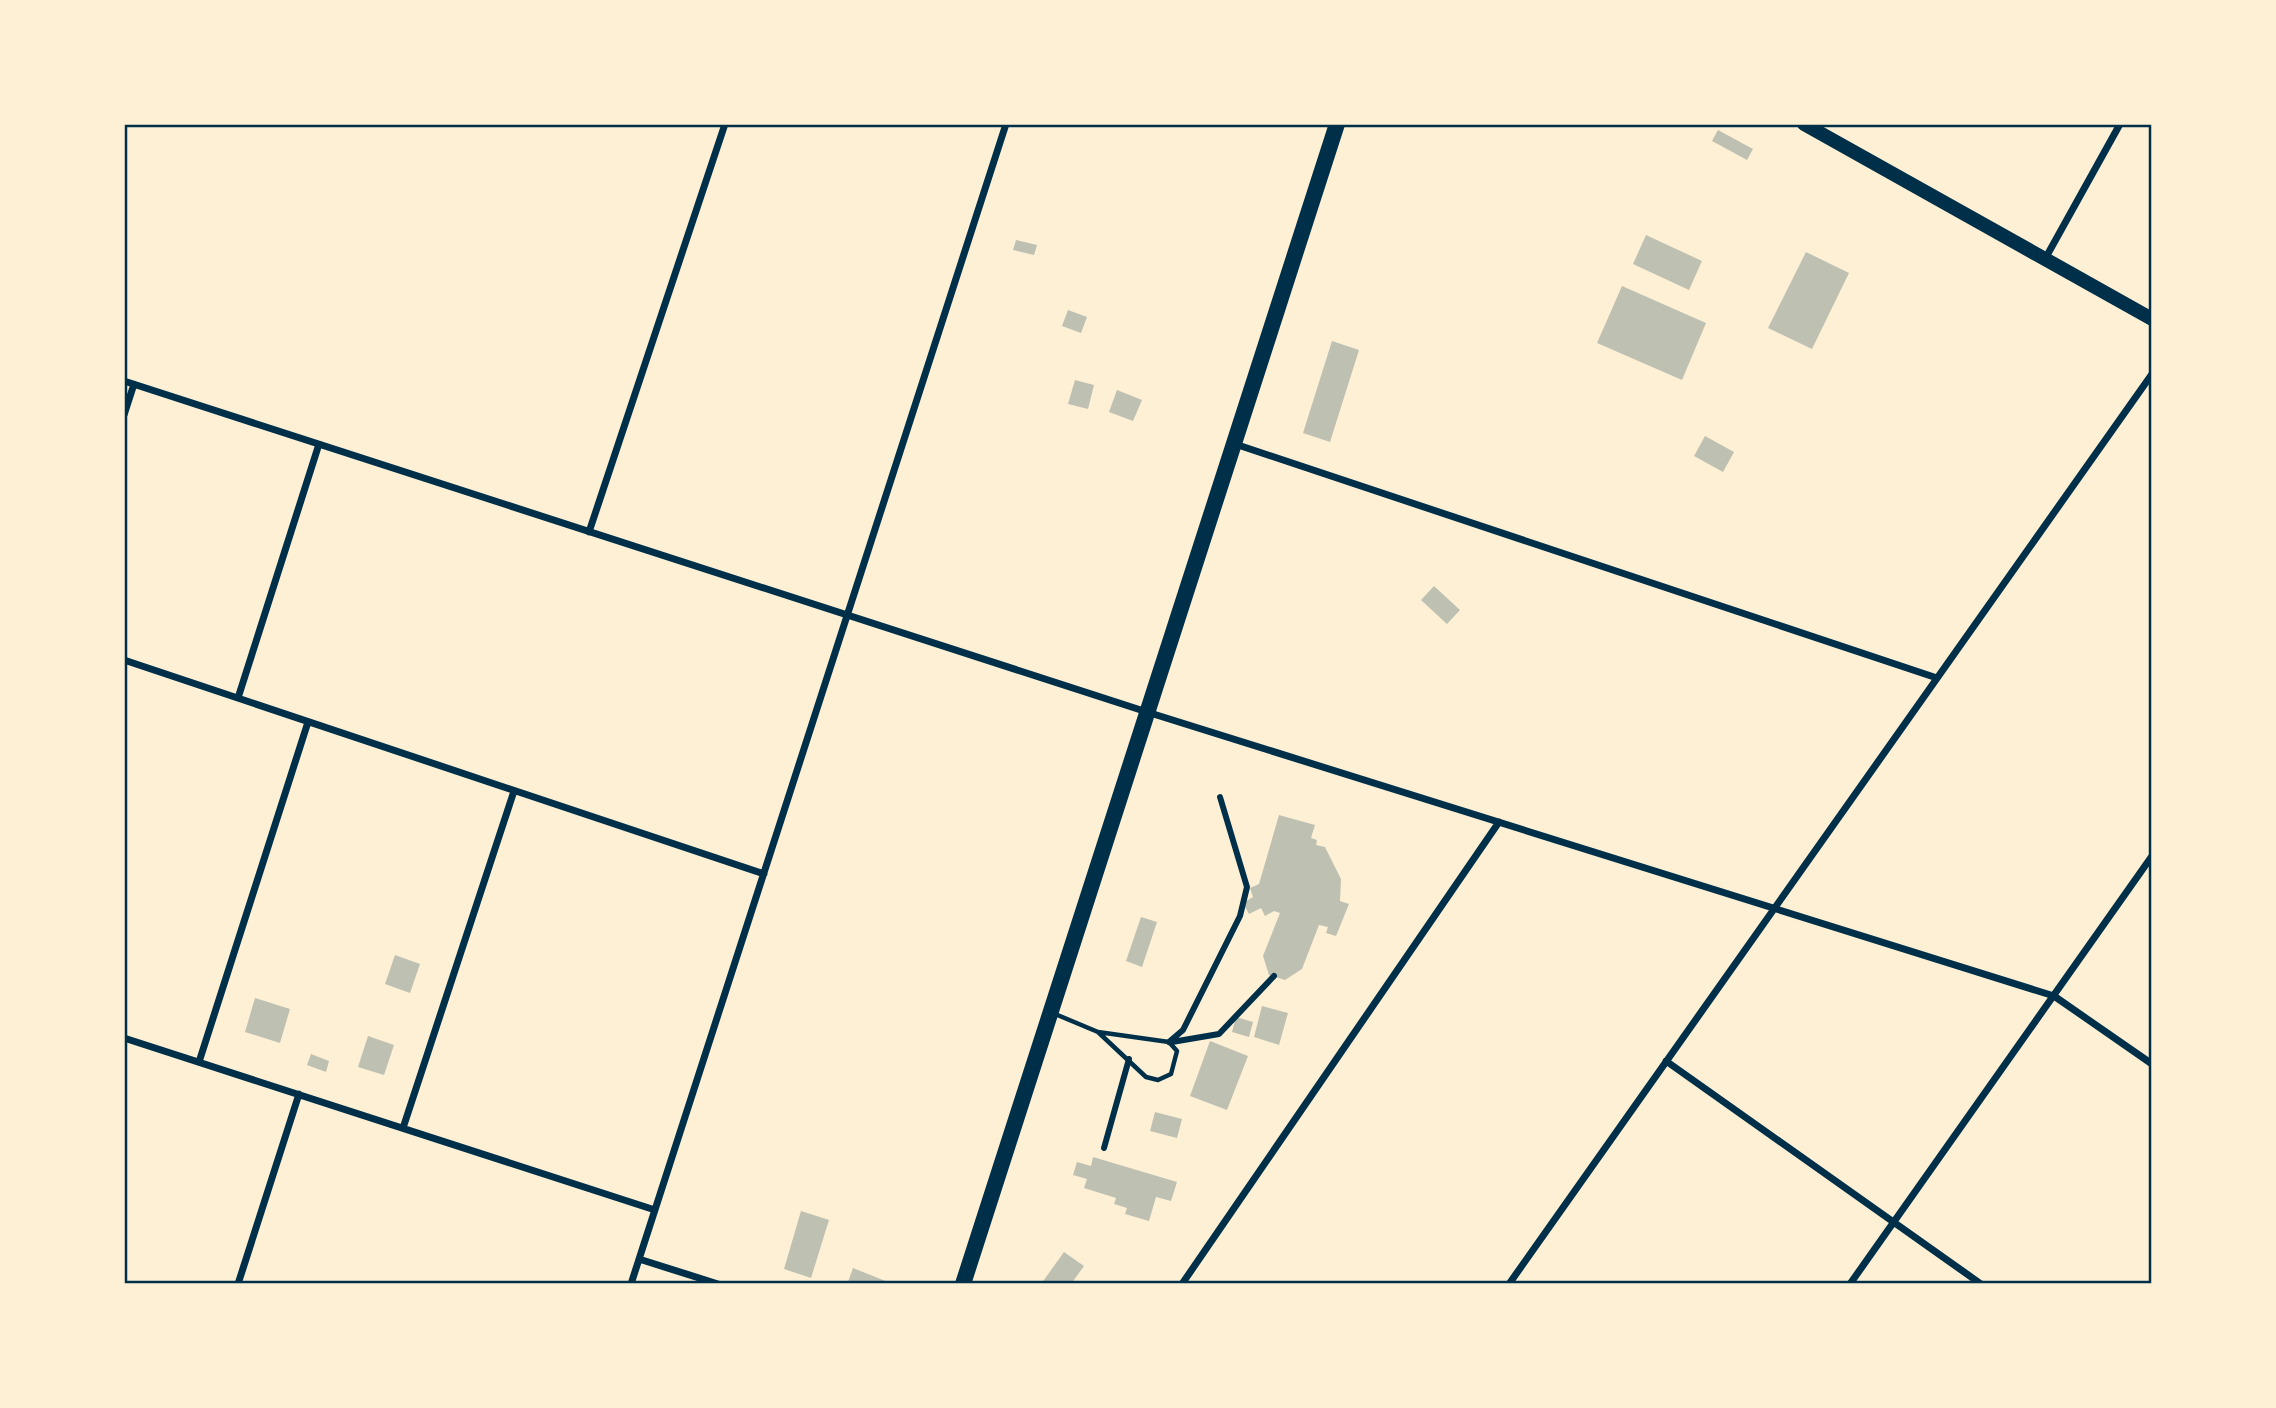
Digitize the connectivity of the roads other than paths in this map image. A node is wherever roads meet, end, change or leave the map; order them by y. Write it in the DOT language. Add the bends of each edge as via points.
graph roads {
  1 [pos="725,124"];
  2 [pos="1006,124"];
  3 [pos="1337,124"];
  4 [pos="1804,124"];
  5 [pos="2120,124"];
  6 [pos="2045,259"];
  7 [pos="2152,319"];
  8 [pos="2152,374"];
  9 [pos="124,381"];
  10 [pos="134,384"];
  11 [pos="124,415"];
  12 [pos="319,444"];
  13 [pos="1234,444"];
  14 [pos="589,532"];
  15 [pos="847,615"];
  16 [pos="124,660"];
  17 [pos="1937,678"];
  18 [pos="238,698"];
  19 [pos="1147,712"];
  20 [pos="308,722"];
  21 [pos="514,790"];
  22 [pos="1220,797"];
  23 [pos="1499,822"];
  24 [pos="2152,856"];
  25 [pos="764,874"];
  26 [pos="1774,908"];
  27 [pos="1274,976"];
  28 [pos="2054,996"];
  29 [pos="1051,1013"];
  30 [pos="1098,1032"];
  31 [pos="124,1038"];
  32 [pos="1169,1042"];
  33 [pos="1129,1059"];
  34 [pos="1666,1061"];
  35 [pos="200,1062"];
  36 [pos="2152,1064"];
  37 [pos="299,1094"];
  38 [pos="403,1128"];
  39 [pos="1104,1148"];
  40 [pos="655,1210"];
  41 [pos="1894,1222"];
  42 [pos="639,1259"];
  43 [pos="238,1284"];
  44 [pos="631,1284"];
  45 [pos="718,1284"];
  46 [pos="963,1284"];
  47 [pos="1182,1284"];
  48 [pos="1509,1284"];
  49 [pos="1850,1284"];
  50 [pos="1981,1284"];
  1 -- 14 [label="street"];
  2 -- 15 [label="street"];
  3 -- 13 [label="highway"];
  4 -- 6 [label="main road"];
  5 -- 6 [label="street"];
  6 -- 7 [label="main road"];
  8 -- 17 [label="street"];
  9 -- 10 [label="street"];
  10 -- 11 [label="street"];
  10 -- 12 [label="street"];
  12 -- 14 [label="street"];
  12 -- 18 [label="street"];
  13 -- 17 [label="street"];
  13 -- 19 [label="highway"];
  14 -- 15 [label="street"];
  15 -- 19 [label="street"];
  15 -- 25 [label="street"];
  16 -- 18 [label="street"];
  17 -- 26 [label="street"];
  18 -- 20 [label="street"];
  19 -- 23 [label="street"];
  19 -- 29 [label="highway"];
  20 -- 21 [label="street"];
  20 -- 35 [label="street"];
  21 -- 25 [label="street"];
  21 -- 38 [label="street"];
  22 -- 32 [label="street" via="1247,887 1240,916 1195,1008 1183,1030"];
  23 -- 26 [label="street"];
  23 -- 47 [label="street"];
  24 -- 28 [label="street"];
  25 -- 40 [label="street"];
  26 -- 28 [label="street"];
  26 -- 34 [label="street"];
  27 -- 32 [label="street" via="1219,1034"];
  28 -- 36 [label="street"];
  28 -- 41 [label="street"];
  29 -- 30 [label="lane"];
  29 -- 46 [label="highway"];
  30 -- 32 [label="lane"];
  30 -- 33 [label="lane"];
  31 -- 35 [label="street"];
  32 -- 33 [label="lane" via="1177,1051 1176,1059 1171,1074 1158,1080 1146,1077"];
  33 -- 39 [label="street"];
  34 -- 41 [label="street"];
  34 -- 48 [label="street"];
  35 -- 37 [label="street"];
  37 -- 38 [label="street"];
  37 -- 43 [label="street"];
  38 -- 40 [label="street"];
  40 -- 42 [label="street"];
  41 -- 49 [label="street"];
  41 -- 50 [label="street"];
  42 -- 44 [label="street"];
  42 -- 45 [label="street"];
}
